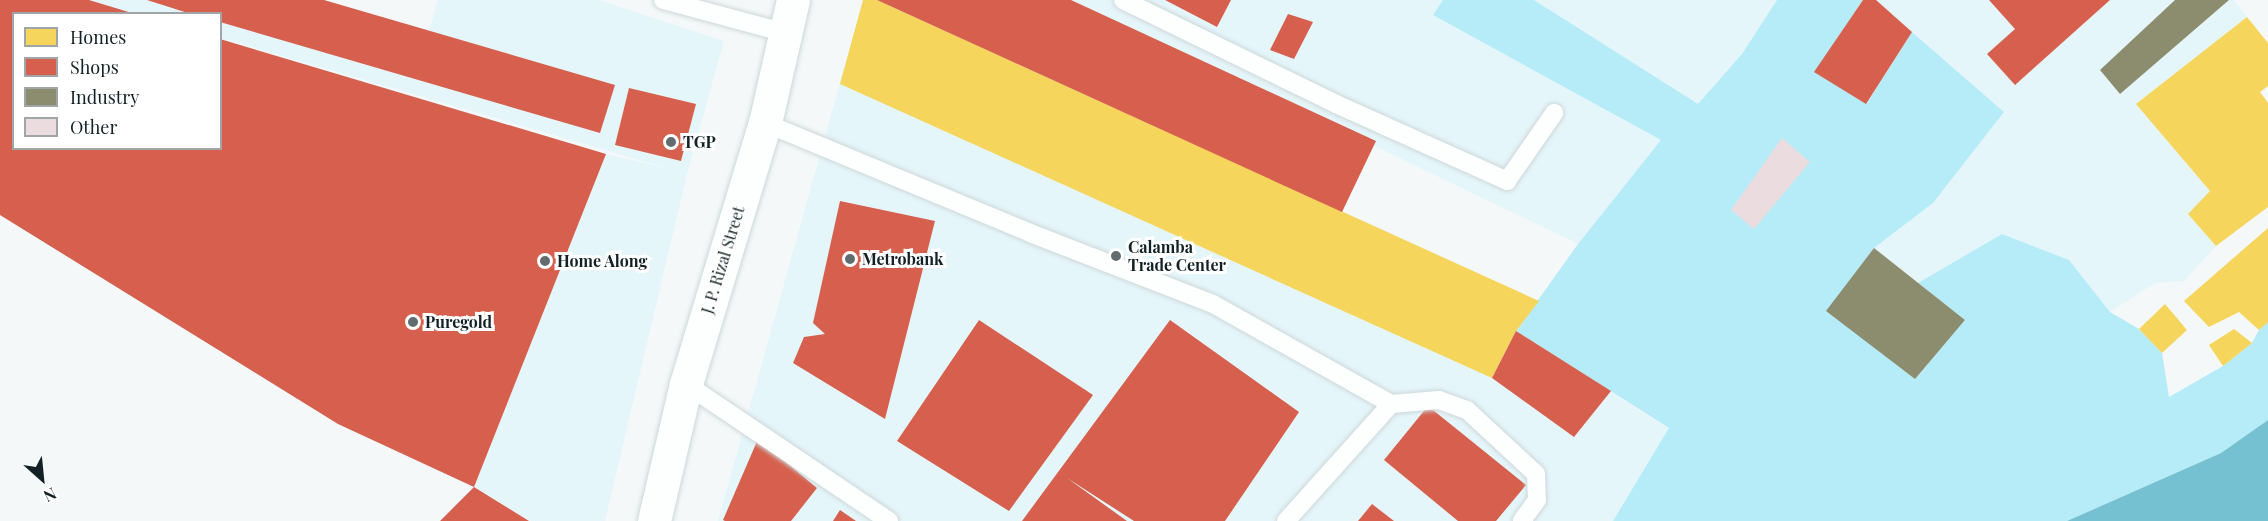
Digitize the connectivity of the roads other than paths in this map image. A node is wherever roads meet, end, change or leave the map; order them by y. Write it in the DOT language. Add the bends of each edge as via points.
graph roads {
  1 [pos="663,0"];
  2 [pos="794,0"];
  3 [pos="1123,0"];
  4 [pos="786,33"];
  5 [pos="1554,113"];
  6 [pos="765,123"];
  7 [pos="686,384"];
  8 [pos="1391,404"];
  9 [pos="654,521"];
  10 [pos="889,521"];
  11 [pos="1286,521"];
  12 [pos="1522,521"];
  1 -- 4 [label="lane"];
  2 -- 4 [label="main road, J. P. Rizal Street"];
  3 -- 5 [label="lane" via="1336,104 1507,181"];
  4 -- 6 [label="main road, J. P. Rizal Street"];
  6 -- 7 [label="main road, J. P. Rizal Street"];
  6 -- 8 [label="lane" via="1213,304"];
  7 -- 9 [label="main road, J. P. Rizal Street"];
  7 -- 10 [label="lane"];
  8 -- 11 [label="lane"];
  8 -- 12 [label="lane" via="1439,400 1467,410 1536,474 1537,500"];
}
